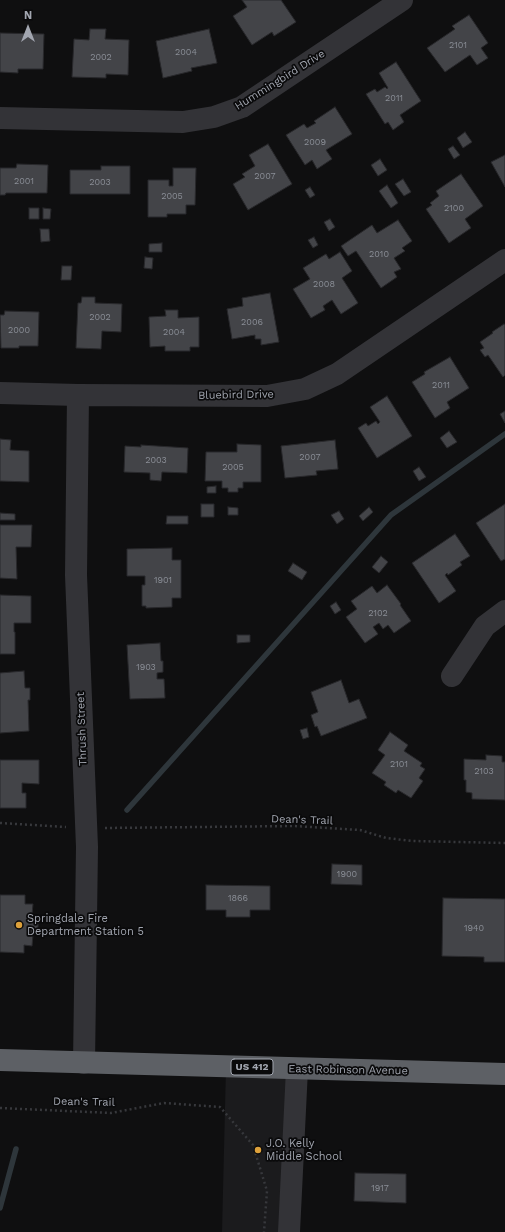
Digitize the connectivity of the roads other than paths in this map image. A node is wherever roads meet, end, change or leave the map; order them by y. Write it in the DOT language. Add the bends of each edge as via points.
graph roads {
  1 [pos="402,0"];
  2 [pos="0,118"];
  3 [pos="505,260"];
  4 [pos="0,393"];
  5 [pos="78,395"];
  6 [pos="505,611"];
  7 [pos="452,676"];
  8 [pos="0,1060"];
  9 [pos="84,1063"];
  10 [pos="297,1069"];
  11 [pos="505,1074"];
  12 [pos="289,1232"];
  1 -- 2 [label="street, Hummingbird Drive" via="242,107 214,117 182,122"];
  3 -- 5 [label="street, Bluebird Drive" via="337,374 305,389 267,396"];
  4 -- 5 [label="street, Bluebird Drive"];
  5 -- 9 [label="street, Thrush Street" via="76,575 87,847"];
  6 -- 7 [label="street" via="485,626"];
  8 -- 9 [label="highway, East Robinson Avenue / US 412"];
  9 -- 10 [label="highway, East Robinson Avenue / US 412"];
  10 -- 11 [label="highway, East Robinson Avenue / US 412"];
  10 -- 12 [label="street"];
}
